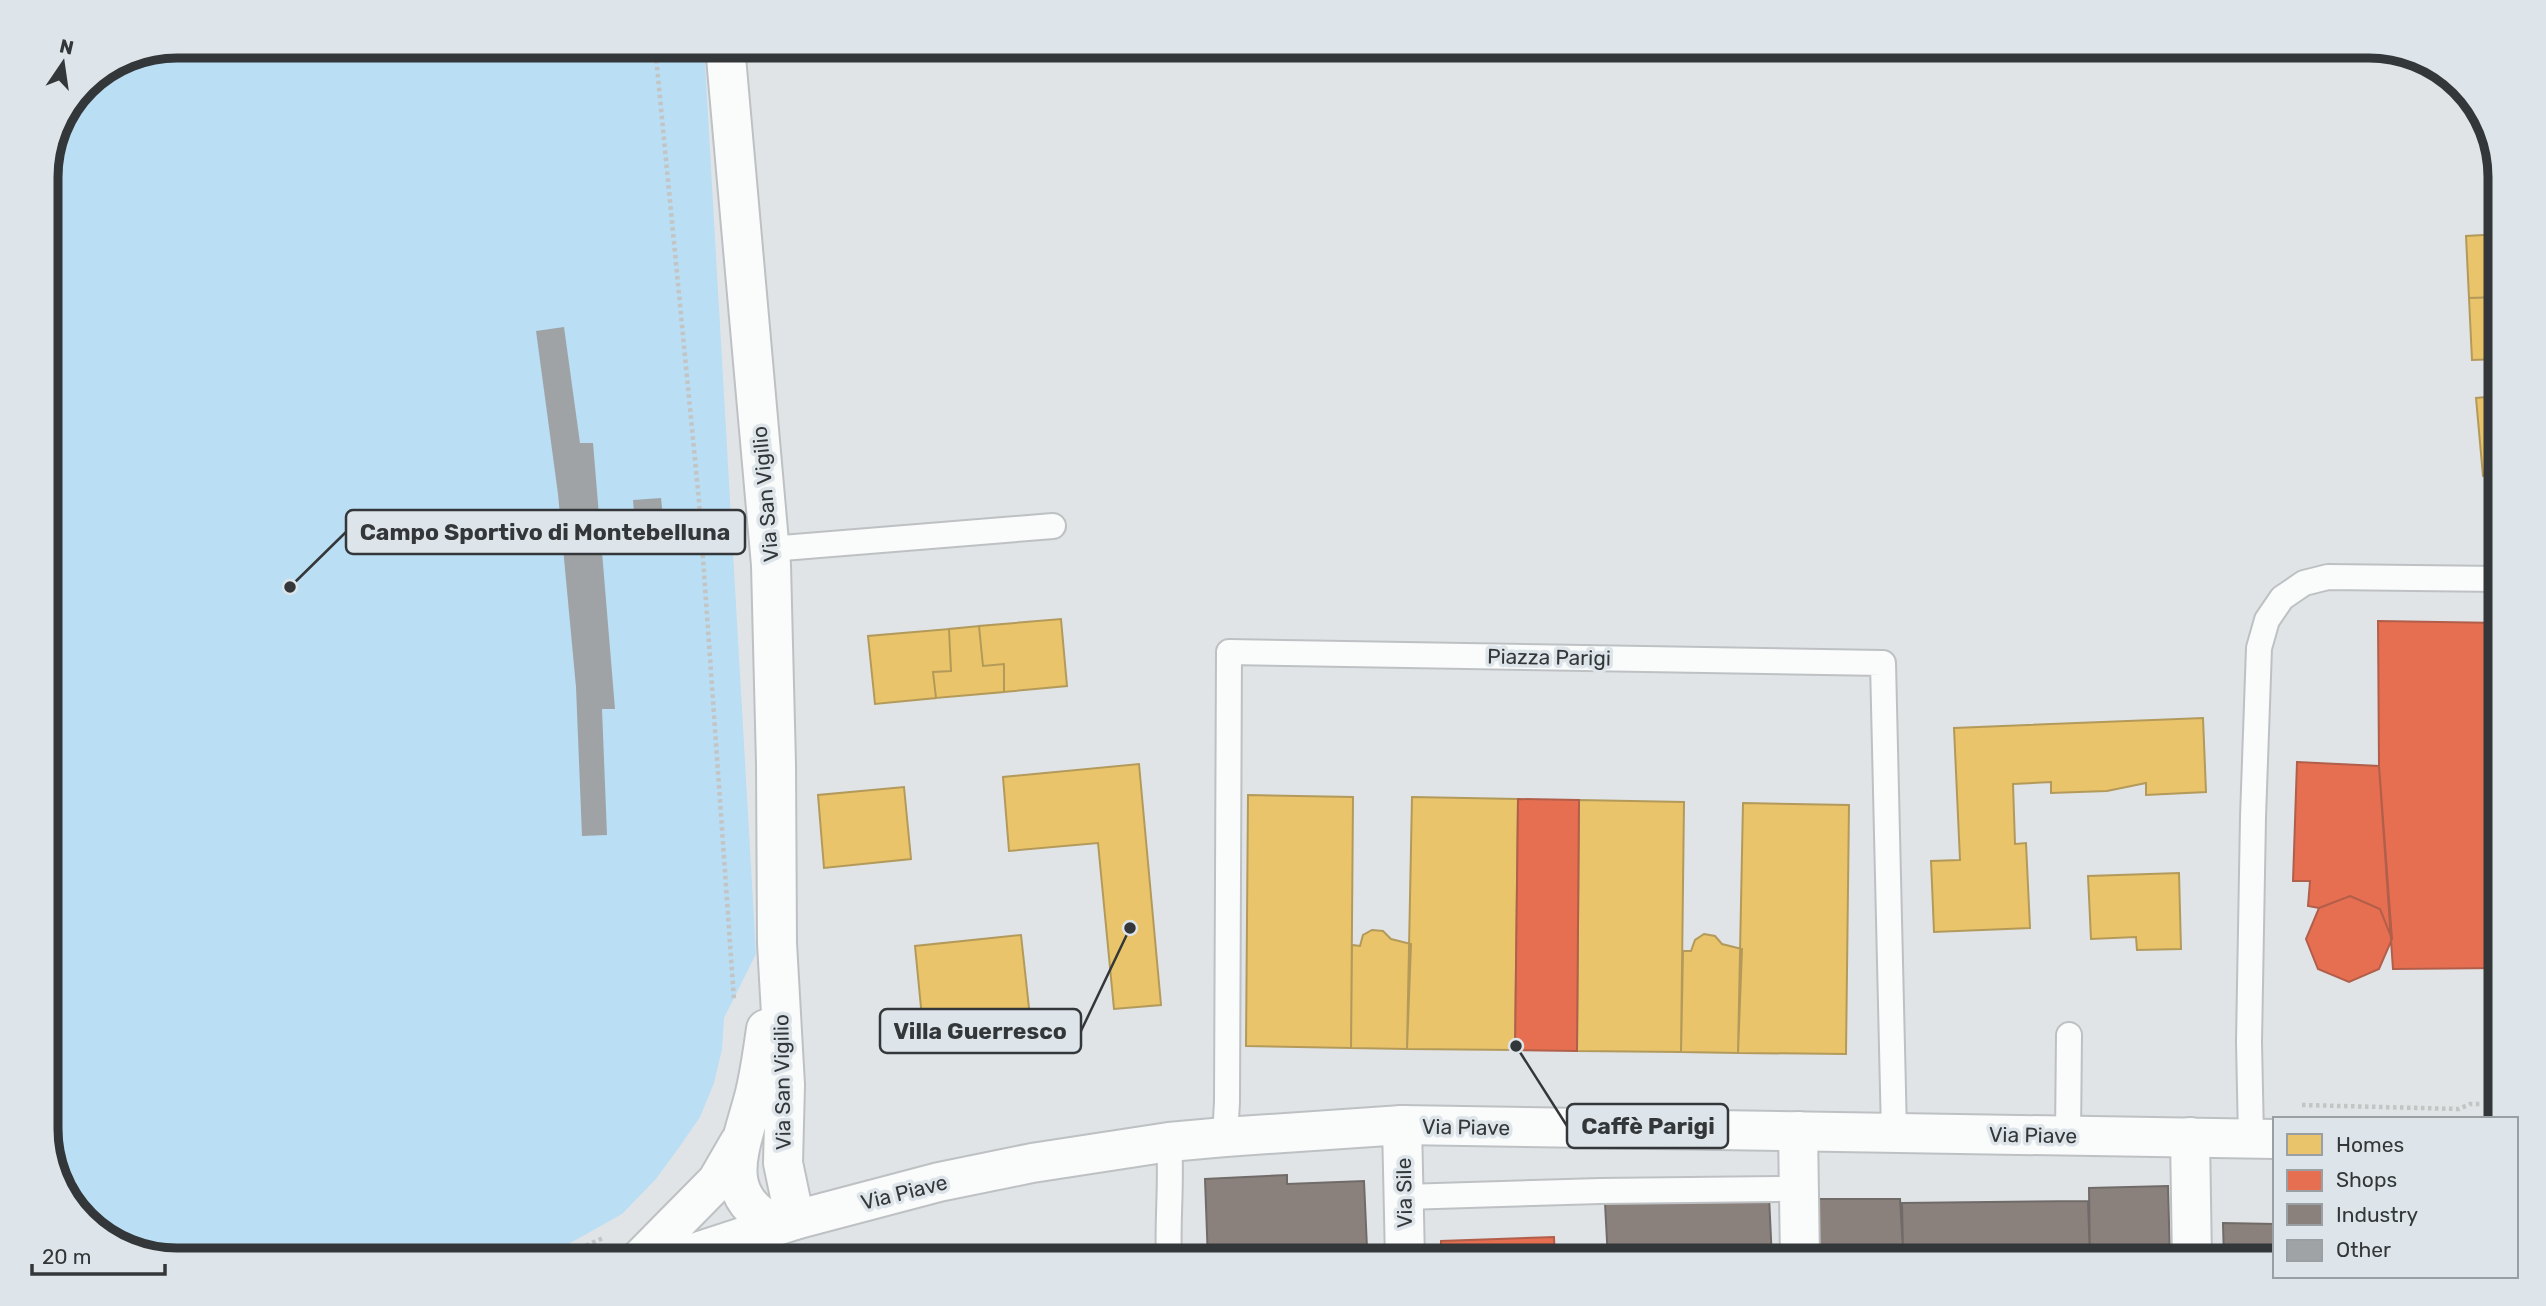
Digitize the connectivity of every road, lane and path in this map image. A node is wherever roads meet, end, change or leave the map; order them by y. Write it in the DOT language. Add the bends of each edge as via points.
graph roads {
  1 [pos="656,58"];
  2 [pos="726,58"];
  3 [pos="1053,526"];
  4 [pos="770,549"];
  5 [pos="2488,579"];
  6 [pos="777,943"];
  7 [pos="735,1009"];
  8 [pos="2069,1035"];
  9 [pos="2481,1104"];
  10 [pos="2297,1105"];
  11 [pos="1402,1125"];
  12 [pos="1798,1131"];
  13 [pos="1894,1133"];
  14 [pos="2068,1135"];
  15 [pos="1225,1137"];
  16 [pos="2190,1137"];
  17 [pos="741,1138"];
  18 [pos="2263,1139"];
  19 [pos="1169,1142"];
  20 [pos="1778,1189"];
  21 [pos="1404,1197"];
  22 [pos="786,1222"];
  23 [pos="652,1248"];
  24 [pos="717,1248"];
  25 [pos="1168,1248"];
  26 [pos="1405,1248"];
  27 [pos="1800,1248"];
  28 [pos="2192,1248"];
  1 -- 7 [label="path" via="699,501"];
  2 -- 4 [label="street, Via San Vigilio"];
  3 -- 4 [label="lane"];
  4 -- 6 [label="street, Via San Vigilio"];
  5 -- 18 [label="lane" via="2328,576 2292,590 2267,620 2259,648 2249,1042"];
  6 -- 17 [label="street, Via San Vigilio" via="760,1067"];
  6 -- 22 [label="street, Via San Vigilio"];
  8 -- 14 [label="lane"];
  9 -- 10 [label="path" via="2459,1110"];
  11 -- 12 [label="street, Via Piave"];
  11 -- 15 [label="street, Via Piave"];
  11 -- 21 [label="street, Via Sile"];
  12 -- 13 [label="street, Via Piave"];
  12 -- 27 [label="street"];
  13 -- 14 [label="street, Via Piave"];
  13 -- 15 [label="lane, Piazza Parigi" via="1884,663 1229,652"];
  14 -- 16 [label="street, Via Piave"];
  15 -- 19 [label="street, Via Piave"];
  16 -- 18 [label="street, Via Piave"];
  16 -- 28 [label="street"];
  17 -- 22 [label="street, Via San Vigilio" via="740,1189 754,1211"];
  17 -- 23 [label="street, Via San Vigilio" via="717,1181"];
  19 -- 22 [label="street, Via Piave" via="939,1182"];
  19 -- 25 [label="lane"];
  20 -- 21 [label="lane"];
  21 -- 26 [label="street, Via Sile"];
  22 -- 24 [label="street, Via Piave"];
}
